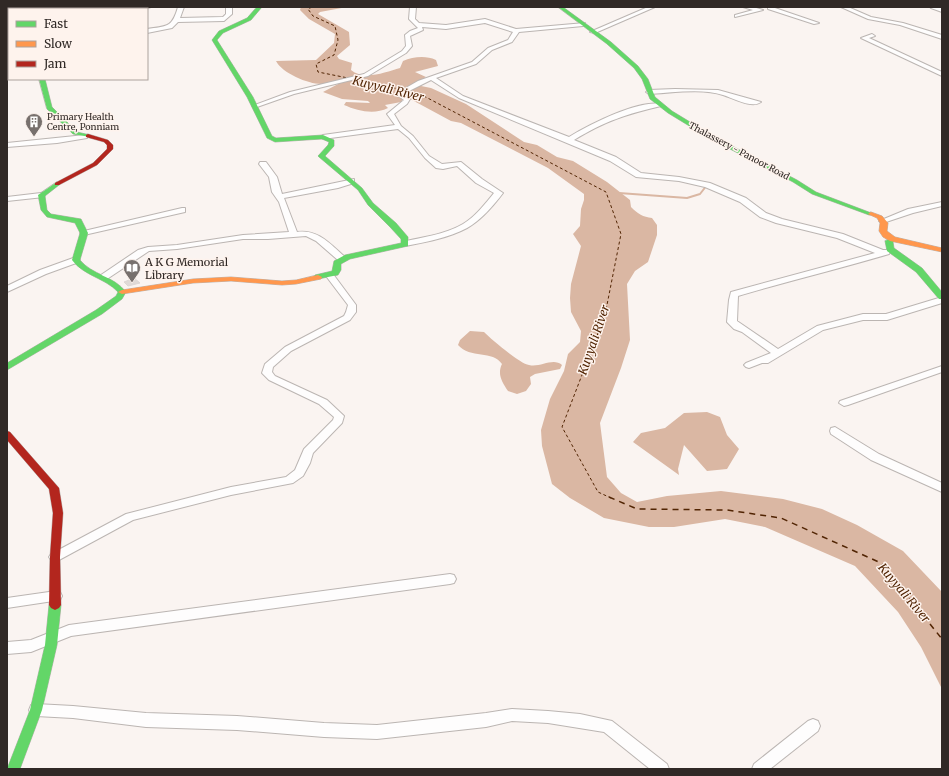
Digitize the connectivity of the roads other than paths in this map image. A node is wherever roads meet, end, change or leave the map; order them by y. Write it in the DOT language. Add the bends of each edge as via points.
graph roads {
  1 [pos="181,7"];
  2 [pos="229,7"];
  3 [pos="260,7"];
  4 [pos="413,7"];
  5 [pos="560,7"];
  6 [pos="652,7"];
  7 [pos="746,7"];
  8 [pos="771,7"];
  9 [pos="844,7"];
  10 [pos="933,7"];
  11 [pos="760,10"];
  12 [pos="942,10"];
  13 [pos="737,16"];
  14 [pos="177,20"];
  15 [pos="816,23"];
  16 [pos="583,24"];
  17 [pos="419,25"];
  18 [pos="148,31"];
  19 [pos="516,31"];
  20 [pos="593,32"];
  21 [pos="872,36"];
  22 [pos="942,37"];
  23 [pos="942,74"];
  24 [pos="432,78"];
  25 [pos="42,80"];
  26 [pos="649,92"];
  27 [pos="758,102"];
  28 [pos="659,104"];
  29 [pos="255,106"];
  30 [pos="399,126"];
  31 [pos="85,136"];
  32 [pos="323,137"];
  33 [pos="569,140"];
  34 [pos="7,144"];
  35 [pos="263,164"];
  36 [pos="351,181"];
  37 [pos="41,195"];
  38 [pos="280,197"];
  39 [pos="7,199"];
  40 [pos="942,204"];
  41 [pos="182,210"];
  42 [pos="883,221"];
  43 [pos="84,233"];
  44 [pos="294,234"];
  45 [pos="892,239"];
  46 [pos="405,244"];
  47 [pos="942,250"];
  48 [pos="888,252"];
  49 [pos="76,260"];
  50 [pos="342,260"];
  51 [pos="330,276"];
  52 [pos="104,277"];
  53 [pos="7,289"];
  54 [pos="122,292"];
  55 [pos="942,299"];
  56 [pos="778,353"];
  57 [pos="765,361"];
  58 [pos="749,365"];
  59 [pos="7,367"];
  60 [pos="942,368"];
  61 [pos="844,403"];
  62 [pos="835,431"];
  63 [pos="7,434"];
  64 [pos="942,488"];
  65 [pos="55,557"];
  66 [pos="450,579"];
  67 [pos="56,596"];
  68 [pos="7,603"];
  69 [pos="51,640"];
  70 [pos="7,648"];
  71 [pos="36,710"];
  72 [pos="813,726"];
  73 [pos="13,769"];
  74 [pos="662,769"];
  75 [pos="759,769"];
  1 -- 14 [label="street"];
  2 -- 14 [label="street" via="229,14 224,19"];
  3 -- 29 [label="main road" via="249,18 221,32 214,40"];
  4 -- 17 [label="street" via="412,19"];
  5 -- 16 [label="main road, Thalassery - Panoor Road"];
  6 -- 20 [label="street"];
  7 -- 11 [label="street"];
  8 -- 11 [label="street"];
  8 -- 15 [label="street"];
  9 -- 22 [label="street" via="870,18 901,24"];
  10 -- 12 [label="street"];
  11 -- 13 [label="street"];
  14 -- 18 [label="street" via="170,27"];
  16 -- 19 [label="street"];
  16 -- 20 [label="main road, Thalassery - Panoor Road"];
  17 -- 19 [label="street" via="446,27 485,21"];
  17 -- 29 [label="street" via="420,30 407,36 409,46 404,52 366,75 292,93"];
  19 -- 24 [label="street" via="510,41 490,50 474,63"];
  20 -- 26 [label="main road, Thalassery - Panoor Road" via="636,67 645,79"];
  21 -- 23 [label="street" via="864,38"];
  24 -- 30 [label="street" via="399,94 407,99 406,102 390,114"];
  24 -- 33 [label="street" via="461,97"];
  25 -- 31 [label="main road" via="49,108 74,133"];
  26 -- 27 [label="street" via="712,91 748,102"];
  26 -- 28 [label="main road, Thalassery - Panoor Road"];
  28 -- 33 [label="street" via="598,122"];
  28 -- 42 [label="main road, Thalassery - Panoor Road" via="711,137 814,193 880,217"];
  29 -- 32 [label="main road" via="272,139"];
  30 -- 32 [label="street"];
  30 -- 46 [label="street" via="427,157 439,166 458,164 499,193 465,226 438,237"];
  31 -- 34 [label="street" via="57,141"];
  31 -- 37 [label="main road" via="106,141 110,145 107,154 94,165"];
  32 -- 36 [label="main road" via="332,141 331,146 321,156"];
  33 -- 48 [label="street" via="613,159 639,175 708,185 743,200 763,215"];
  35 -- 38 [label="street" via="273,177 276,192"];
  36 -- 38 [label="street" via="338,186"];
  36 -- 46 [label="main road" via="405,239"];
  37 -- 39 [label="street"];
  37 -- 43 [label="main road" via="44,210 49,216 73,218 78,221"];
  38 -- 44 [label="street"];
  40 -- 42 [label="street"];
  41 -- 43 [label="street"];
  42 -- 45 [label="main road" via="883,231"];
  43 -- 49 [label="main road"];
  44 -- 50 [label="street" via="307,233 314,236"];
  44 -- 52 [label="street" via="243,237 148,249"];
  45 -- 47 [label="main road"];
  45 -- 48 [label="main road" via="889,241"];
  46 -- 50 [label="main road"];
  48 -- 55 [label="main road" via="919,270"];
  48 -- 56 [label="street" via="734,294 732,322"];
  49 -- 52 [label="main road" via="77,264 87,271"];
  49 -- 53 [label="street"];
  50 -- 51 [label="main road" via="337,263 336,273"];
  51 -- 54 [label="main road" via="282,283 230,279 193,281"];
  51 -- 65 [label="street" via="352,305 347,318 288,349 268,366 267,373 272,378 323,402 339,416 338,422 308,452 299,473 289,480 238,490 130,518"];
  52 -- 54 [label="main road" via="118,285"];
  54 -- 59 [label="main road" via="99,312"];
  55 -- 56 [label="street" via="887,317 863,316 820,328"];
  56 -- 57 [label="street"];
  56 -- 58 [label="street"];
  60 -- 61 [label="street"];
  62 -- 64 [label="street" via="875,457"];
  63 -- 65 [label="main road" via="54,488 58,513"];
  65 -- 67 [label="main road"];
  66 -- 69 [label="street" via="69,631"];
  67 -- 68 [label="street"];
  67 -- 69 [label="main road"];
  69 -- 70 [label="street"];
  69 -- 71 [label="main road"];
  71 -- 73 [label="main road"];
  71 -- 74 [label="street" via="146,720 377,732 512,715 580,720 607,726"];
  72 -- 75 [label="street"];
}
